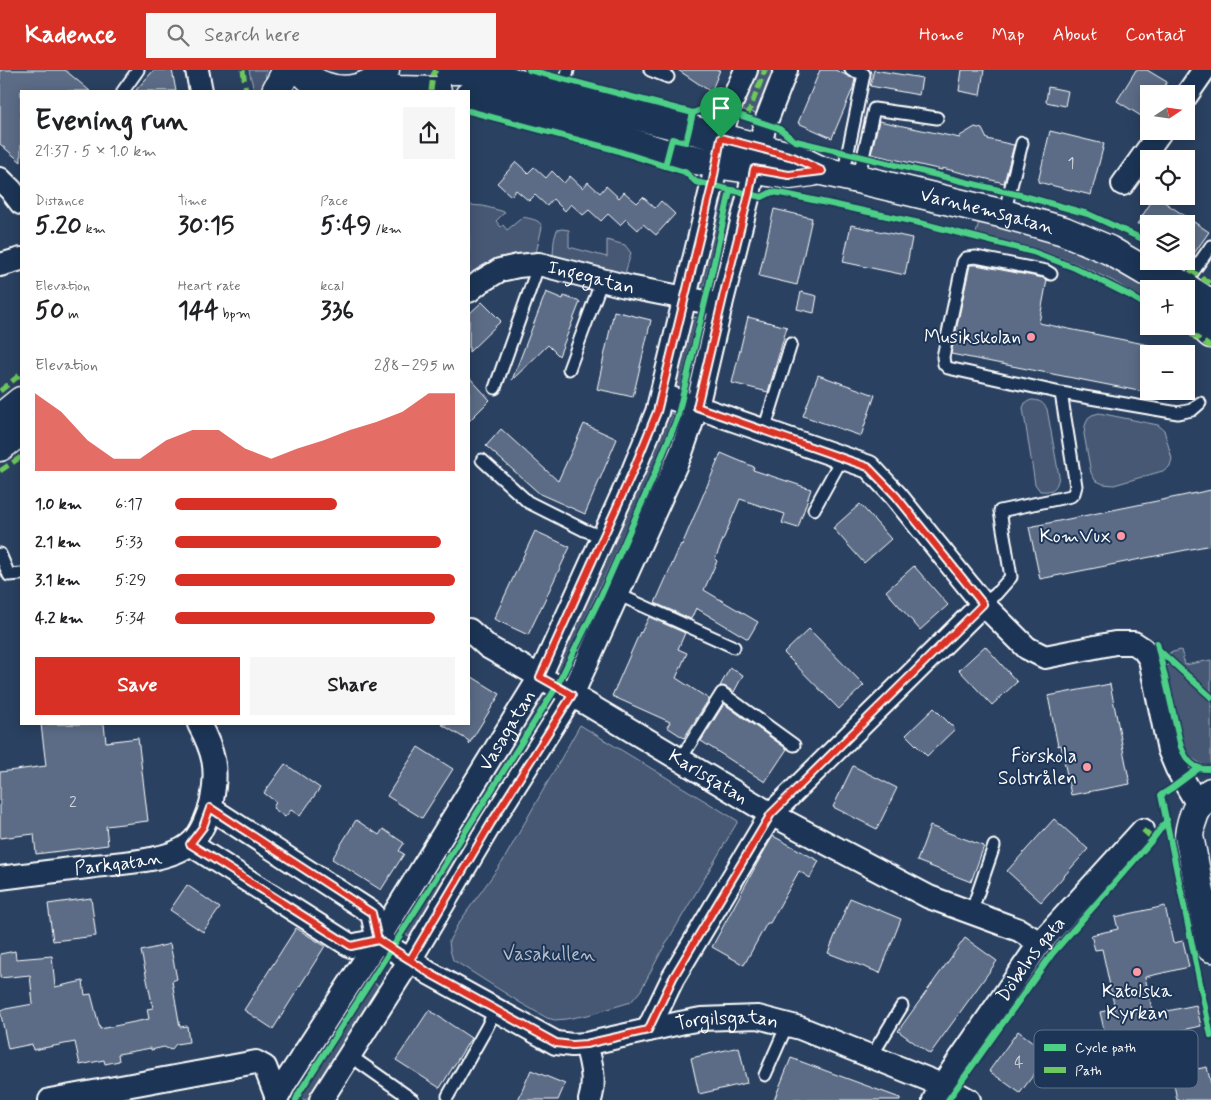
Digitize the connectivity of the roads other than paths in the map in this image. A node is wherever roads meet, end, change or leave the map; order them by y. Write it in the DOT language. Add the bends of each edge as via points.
graph roads {
  1 [pos="138,70"];
  2 [pos="196,70"];
  3 [pos="287,70"];
  4 [pos="449,70"];
  5 [pos="473,70"];
  6 [pos="568,70"];
  7 [pos="650,70"];
  8 [pos="746,70"];
  9 [pos="786,70"];
  10 [pos="851,70"];
  11 [pos="1204,70"];
  12 [pos="668,77"];
  13 [pos="313,82"];
  14 [pos="366,83"];
  15 [pos="1194,85"];
  16 [pos="124,90"];
  17 [pos="201,90"];
  18 [pos="277,90"];
  19 [pos="398,90"];
  20 [pos="470,96"];
  21 [pos="556,107"];
  22 [pos="936,118"];
  23 [pos="1155,140"];
  24 [pos="1022,143"];
  25 [pos="718,151"];
  26 [pos="757,159"];
  27 [pos="841,175"];
  28 [pos="0,179"];
  29 [pos="1123,184"];
  30 [pos="20,202"];
  31 [pos="1004,214"];
  32 [pos="1211,246"];
  33 [pos="539,264"];
  34 [pos="1051,274"];
  35 [pos="602,280"];
  36 [pos="1157,280"];
  37 [pos="1179,280"];
  38 [pos="470,290"];
  39 [pos="685,298"];
  40 [pos="1195,298"];
  41 [pos="1211,304"];
  42 [pos="721,305"];
  43 [pos="1195,316"];
  44 [pos="1211,334"];
  45 [pos="791,344"];
  46 [pos="569,369"];
  47 [pos="495,388"];
  48 [pos="1060,393"];
  49 [pos="662,395"];
  50 [pos="20,402"];
  51 [pos="1200,403"];
  52 [pos="697,407"];
  53 [pos="0,418"];
  54 [pos="764,430"];
  55 [pos="20,432"];
  56 [pos="0,447"];
  57 [pos="842,458"];
  58 [pos="482,460"];
  59 [pos="814,509"];
  60 [pos="604,537"];
  61 [pos="0,554"];
  62 [pos="20,574"];
  63 [pos="617,594"];
  64 [pos="983,604"];
  65 [pos="470,631"];
  66 [pos="734,647"];
  67 [pos="540,677"];
  68 [pos="572,695"];
  69 [pos="199,725"];
  70 [pos="794,745"];
  71 [pos="680,760"];
  72 [pos="1204,799"];
  73 [pos="210,808"];
  74 [pos="771,814"];
  75 [pos="1143,830"];
  76 [pos="190,844"];
  77 [pos="994,846"];
  78 [pos="0,878"];
  79 [pos="971,913"];
  80 [pos="378,940"];
  81 [pos="1040,943"];
  82 [pos="1211,948"];
  83 [pos="410,960"];
  84 [pos="902,1006"];
  85 [pos="495,1010"];
  86 [pos="787,1025"];
  87 [pos="648,1030"];
  88 [pos="586,1044"];
  89 [pos="349,1055"];
  90 [pos="872,1057"];
  91 [pos="765,1075"];
  92 [pos="938,1092"];
  93 [pos="448,1096"];
  94 [pos="274,1099"];
  95 [pos="50,1100"];
  96 [pos="321,1100"];
  97 [pos="413,1100"];
  98 [pos="590,1100"];
  99 [pos="969,1100"];
  1 -- 16 [label="lane"];
  2 -- 17 [label="street"];
  3 -- 18 [label="main road"];
  4 -- 5 [label="main road, Varnhemsgatan"];
  5 -- 21 [label="main road, Varnhemsgatan"];
  6 -- 21 [label="lane"];
  7 -- 12 [label="lane"];
  8 -- 25 [label="street, Vasagatan" via="728,111"];
  9 -- 26 [label="street, Vasagatan" via="765,124"];
  10 -- 27 [label="lane" via="864,74"];
  11 -- 15 [label="street"];
  13 -- 14 [label="main road" via="339,90"];
  14 -- 19 [label="main road"];
  20 -- 21 [label="main road, Varnhemsgatan"];
  21 -- 25 [label="main road, Varnhemsgatan" via="668,154"];
  22 -- 27 [label="lane" via="874,108"];
  23 -- 29 [label="street"];
  24 -- 31 [label="lane"];
  25 -- 26 [label="main road, Varnhemsgatan"];
  25 -- 39 [label="street, Vasagatan"];
  26 -- 27 [label="main road, Varnhemsgatan" via="793,157"];
  26 -- 42 [label="street, Vasagatan"];
  27 -- 31 [label="main road, Varnhemsgatan"];
  28 -- 30 [label="street"];
  31 -- 36 [label="main road, Varnhemsgatan" via="1064,231 1109,250"];
  32 -- 37 [label="lane"];
  33 -- 35 [label="street, Ingegatan"];
  33 -- 38 [label="street, Ingegatan" via="500,270"];
  33 -- 47 [label="lane"];
  34 -- 48 [label="lane" via="976,256 966,258 943,357 948,368"];
  35 -- 39 [label="street, Ingegatan"];
  35 -- 46 [label="lane"];
  39 -- 42 [label="street, Ingegatan"];
  39 -- 49 [label="street, Vasagatan"];
  40 -- 41 [label="main road, Varnhemsgatan"];
  42 -- 52 [label="street, Vasagatan"];
  43 -- 44 [label="main road, Varnhemsgatan"];
  45 -- 54 [label="lane"];
  48 -- 51 [label="lane" via="1178,413 1192,410"];
  48 -- 64 [label="lane" via="1076,486 1074,493 1000,511 1011,577"];
  49 -- 52 [label="street"];
  49 -- 60 [label="street, Vasagatan"];
  50 -- 53 [label="main road"];
  52 -- 54 [label="street"];
  52 -- 63 [label="street, Vasagatan" via="681,453"];
  54 -- 57 [label="street"];
  55 -- 56 [label="main road"];
  57 -- 59 [label="lane"];
  57 -- 64 [label="street" via="868,467 896,496"];
  58 -- 60 [label="lane" via="528,502"];
  60 -- 67 [label="street, Vasagatan"];
  61 -- 62 [label="lane" via="9,576"];
  63 -- 66 [label="lane"];
  63 -- 68 [label="street, Vasagatan"];
  64 -- 72 [label="street" via="1027,648 1045,657 1115,643 1134,643 1143,649 1150,660 1176,769"];
  64 -- 74 [label="street"];
  65 -- 67 [label="street, Karlsgatan" via="488,647"];
  67 -- 68 [label="street, Karlsgatan"];
  67 -- 80 [label="street, Vasagatan"];
  68 -- 71 [label="street, Karlsgatan"];
  68 -- 83 [label="street, Vasagatan"];
  69 -- 73 [label="street, Parkgatan" via="215,767"];
  70 -- 71 [label="lane" via="722,693"];
  71 -- 74 [label="street, Karlsgatan"];
  72 -- 82 [label="main road" via="1190,826 1189,836"];
  73 -- 76 [label="street, Parkgatan" via="203,827"];
  73 -- 80 [label="street" via="372,913"];
  74 -- 79 [label="street, Karlsgatan" via="929,897"];
  74 -- 87 [label="street" via="673,978"];
  75 -- 81 [label="street, Döbelns gata"];
  76 -- 78 [label="street, Parkgatan" via="171,854 146,860"];
  76 -- 80 [label="street" via="351,946"];
  77 -- 79 [label="lane"];
  79 -- 81 [label="street, Karlsgatan" via="1019,930"];
  80 -- 83 [label="street, Torgilsgatan"];
  80 -- 94 [label="street, Vasagatan"];
  81 -- 92 [label="street, Döbelns gata"];
  83 -- 85 [label="street, Torgilsgatan"];
  83 -- 89 [label="street, Vasagatan"];
  84 -- 90 [label="lane"];
  85 -- 88 [label="street, Torgilsgatan" via="556,1043"];
  85 -- 93 [label="lane"];
  86 -- 87 [label="street, Torgilsgatan" via="758,1017 718,1018"];
  86 -- 90 [label="street, Torgilsgatan"];
  86 -- 91 [label="lane"];
  87 -- 88 [label="street, Torgilsgatan"];
  88 -- 98 [label="street" via="592,1067"];
  89 -- 96 [label="street, Vasagatan"];
  89 -- 97 [label="lane"];
  90 -- 92 [label="street, Torgilsgatan"];
  92 -- 99 [label="street, Torgilsgatan"];
  94 -- 95 [label="street" via="265,1067 256,1062"];
}
